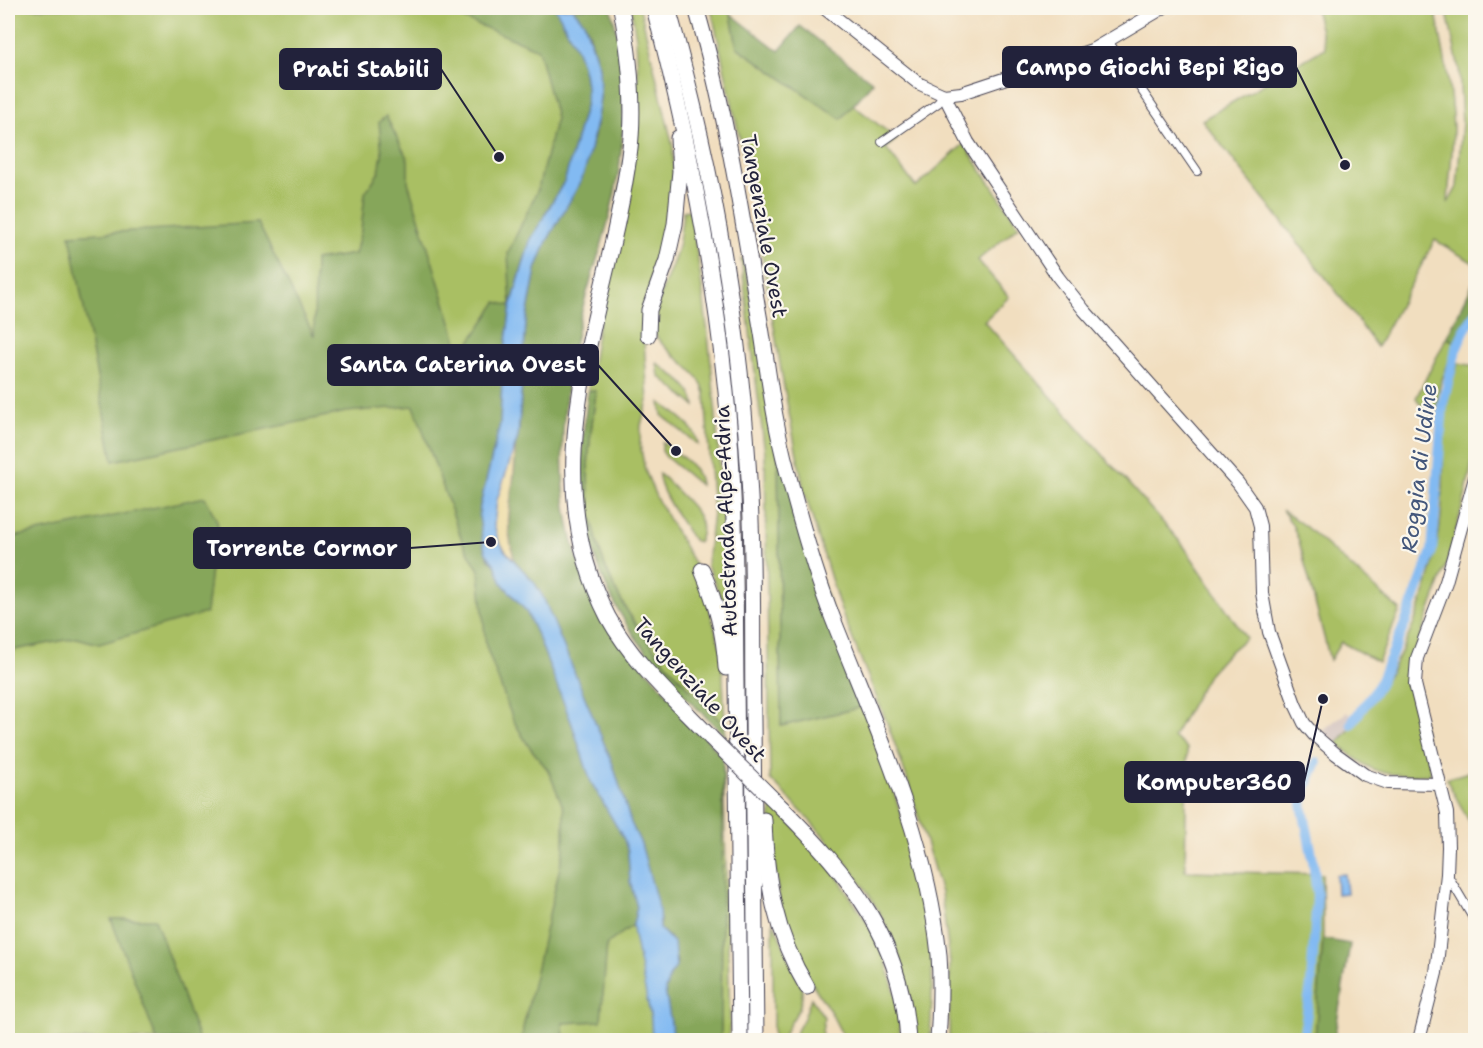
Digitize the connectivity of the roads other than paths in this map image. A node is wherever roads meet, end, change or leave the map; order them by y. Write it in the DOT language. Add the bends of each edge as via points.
graph roads {
  1 [pos="621,8"];
  2 [pos="654,8"];
  3 [pos="668,8"];
  4 [pos="696,8"];
  5 [pos="824,8"];
  6 [pos="1163,8"];
  7 [pos="1108,40"];
  8 [pos="944,95"];
  9 [pos="679,105"];
  10 [pos="882,142"];
  11 [pos="1197,171"];
  12 [pos="648,334"];
  13 [pos="1476,474"];
  14 [pos="702,570"];
  15 [pos="753,723"];
  16 [pos="737,742"];
  17 [pos="1440,784"];
  18 [pos="1447,874"];
  19 [pos="1476,923"];
  20 [pos="807,987"];
  21 [pos="740,1041"];
  22 [pos="756,1041"];
  23 [pos="908,1041"];
  24 [pos="938,1041"];
  25 [pos="1419,1041"];
  1 -- 23 [label="highway, Tangenziale Ovest, bridge" via="630,70 629,155 574,435 574,505 585,562 608,617 627,647 711,738 818,844 874,919 898,980"];
  2 -- 9 [label="highway, Autostrada Alpe-Adria"];
  3 -- 15 [label="highway, Autostrada Alpe-Adria" via="717,216 741,387 750,496"];
  4 -- 24 [label="highway, Tangenziale Ovest" via="741,211 788,476 825,598 907,809 932,903 939,957"];
  5 -- 8 [label="street" via="918,83"];
  6 -- 7 [label="street"];
  7 -- 8 [label="street" via="1062,61"];
  7 -- 11 [label="street"];
  8 -- 10 [label="street"];
  8 -- 17 [label="street" via="968,142 1058,277 1255,507 1269,632 1304,723 1365,775 1388,783"];
  9 -- 12 [label="highway" via="675,224 649,310"];
  9 -- 16 [label="highway, Autostrada Alpe-Adria" via="704,234 726,393 733,503"];
  13 -- 17 [label="street" via="1446,582 1415,666 1415,684"];
  14 -- 16 [label="highway" via="725,640 726,717"];
  15 -- 20 [label="highway" via="763,763 770,891 783,939"];
  15 -- 22 [label="highway, Autostrada Alpe-Adria"];
  16 -- 21 [label="highway, Autostrada Alpe-Adria"];
  17 -- 18 [label="street" via="1447,813"];
  18 -- 19 [label="street"];
  18 -- 25 [label="street" via="1436,973"];
}
